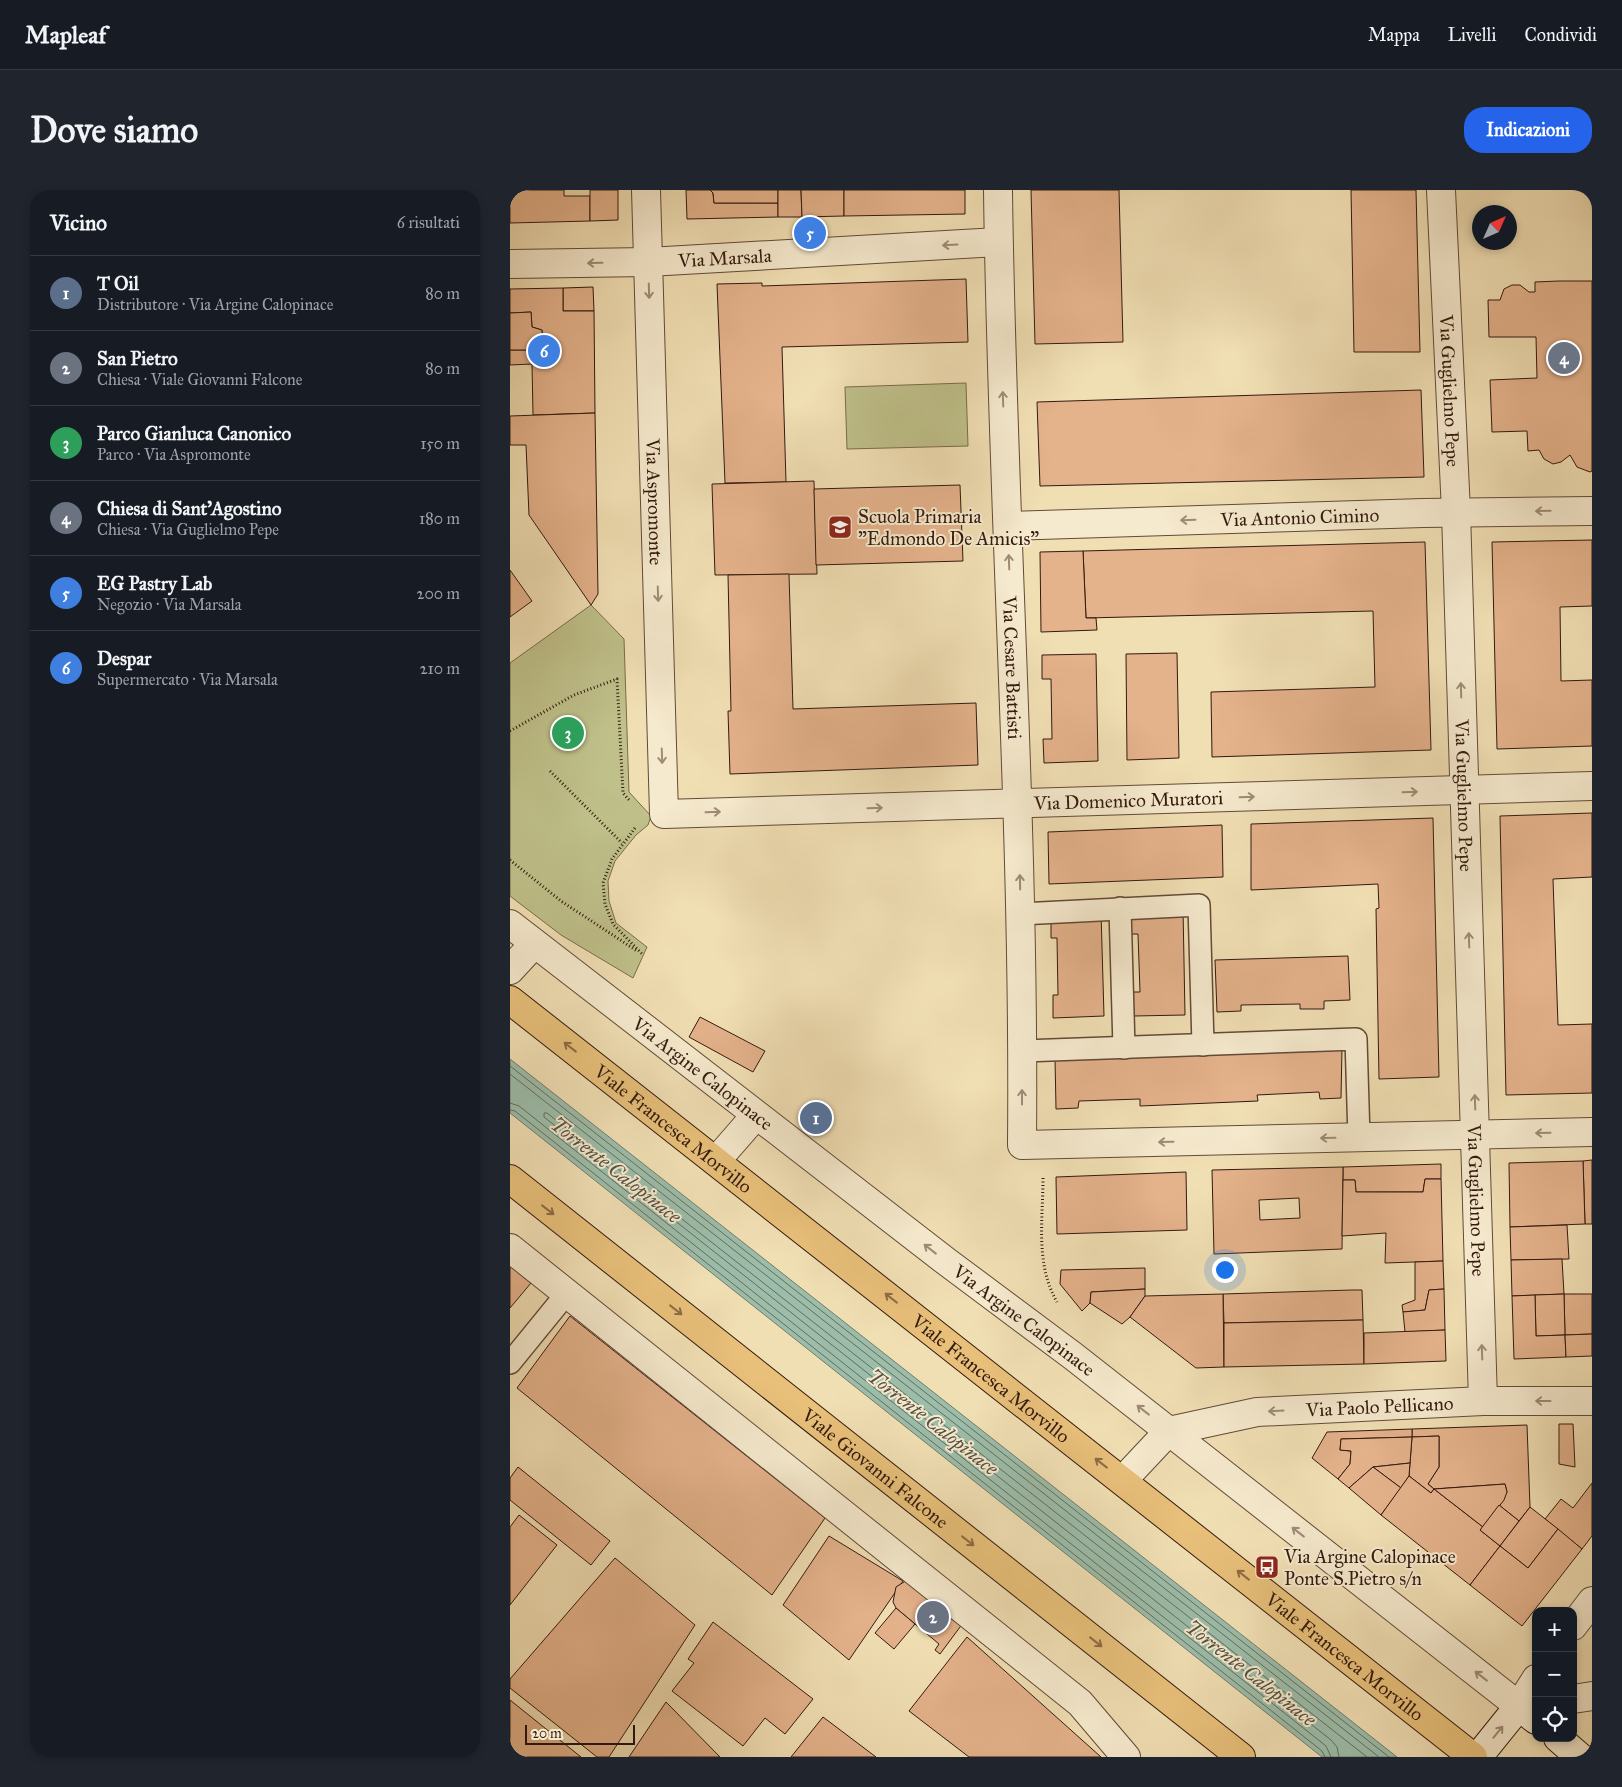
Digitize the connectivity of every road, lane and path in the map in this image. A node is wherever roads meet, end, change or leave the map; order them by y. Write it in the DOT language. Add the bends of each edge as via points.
graph roads {
  1 [pos="646,190"];
  2 [pos="998,190"];
  3 [pos="1441,190"];
  4 [pos="998,242"];
  5 [pos="648,262"];
  6 [pos="510,264"];
  7 [pos="1592,511"];
  8 [pos="1456,512"];
  9 [pos="1008,526"];
  10 [pos="510,731"];
  11 [pos="550,771"];
  12 [pos="1592,786"];
  13 [pos="1464,790"];
  14 [pos="1018,804"];
  15 [pos="634,805"];
  16 [pos="664,814"];
  17 [pos="639,823"];
  18 [pos="622,843"];
  19 [pos="510,860"];
  20 [pos="1120,908"];
  21 [pos="1020,914"];
  22 [pos="510,924"];
  23 [pos="534,944"];
  24 [pos="510,970"];
  25 [pos="510,1000"];
  26 [pos="1203,1045"];
  27 [pos="1124,1048"];
  28 [pos="1023,1052"];
  29 [pos="756,1115"];
  30 [pos="1592,1132"];
  31 [pos="1476,1135"];
  32 [pos="1359,1138"];
  33 [pos="716,1161"];
  34 [pos="510,1179"];
  35 [pos="1043,1205"];
  36 [pos="510,1248"];
  37 [pos="567,1293"];
  38 [pos="1061,1306"];
  39 [pos="510,1363"];
  40 [pos="1483,1401"];
  41 [pos="1592,1401"];
  42 [pos="1169,1431"];
  43 [pos="1123,1480"];
  44 [pos="1592,1602"];
  45 [pos="1577,1621"];
  46 [pos="1592,1696"];
  47 [pos="1533,1697"];
  48 [pos="1577,1698"];
  49 [pos="1530,1710"];
  50 [pos="1563,1742"];
  51 [pos="1126,1757"];
  52 [pos="1241,1757"];
  53 [pos="1473,1757"];
  54 [pos="1478,1757"];
  55 [pos="1580,1757"];
  1 -- 5 [label="street, Via Aspromonte"];
  2 -- 4 [label="street, Via Cesare Battisti"];
  3 -- 8 [label="street, Via Guglielmo Pepe"];
  4 -- 5 [label="street, Via Marsala, one-way"];
  9 -- 4 [label="street, Via Cesare Battisti, one-way"];
  5 -- 6 [label="street, Via Marsala, one-way"];
  5 -- 16 [label="street, Via Aspromonte, one-way"];
  7 -- 8 [label="street, Via Antonio Cimino, one-way"];
  8 -- 9 [label="street, Via Antonio Cimino, one-way"];
  13 -- 8 [label="street, Via Guglielmo Pepe, one-way"];
  14 -- 9 [label="street, Via Cesare Battisti, one-way"];
  10 -- 15 [label="path" via="574,695 617,679 623,793"];
  11 -- 18 [label="path"];
  12 -- 13 [label="street, Via Domenico Muratori"];
  14 -- 13 [label="street, Via Domenico Muratori, one-way"];
  31 -- 13 [label="street, Via Guglielmo Pepe, one-way"];
  16 -- 14 [label="street, Via Domenico Muratori, one-way"];
  21 -- 14 [label="street, Via Cesare Battisti, one-way"];
  17 -- 18 [label="path"];
  18 -- 19 [label="path" via="603,883 605,904 612,924 643,955 561,900"];
  20 -- 21 [label="lane"];
  20 -- 26 [label="lane" via="1199,905"];
  20 -- 27 [label="lane"];
  21 -- 28 [label="street, Via Cesare Battisti"];
  22 -- 23 [label="street, Via Argine Calopinace"];
  23 -- 24 [label="street"];
  23 -- 29 [label="street, Via Argine Calopinace"];
  33 -- 25 [label="main road, Viale Francesca Morvillo, one-way"];
  26 -- 27 [label="lane"];
  26 -- 32 [label="lane" via="1356,1039"];
  27 -- 28 [label="lane"];
  32 -- 28 [label="street, Via Cesare Battisti, one-way" via="1022,1145"];
  29 -- 33 [label="street"];
  42 -- 29 [label="street, Via Argine Calopinace, one-way"];
  30 -- 31 [label="street, one-way"];
  31 -- 32 [label="street"];
  40 -- 31 [label="street, Via Guglielmo Pepe, one-way"];
  43 -- 33 [label="main road, Viale Francesca Morvillo, one-way"];
  34 -- 52 [label="main road, Viale Giovanni Falcone, one-way"];
  35 -- 38 [label="path" via="1046,1276"];
  36 -- 37 [label="street"];
  37 -- 39 [label="lane"];
  37 -- 51 [label="street" via="1080,1703"];
  41 -- 40 [label="street, Via Paolo Pellicano, one-way"];
  40 -- 42 [label="street, Via Paolo Pellicano, one-way" via="1257,1412"];
  42 -- 43 [label="street"];
  49 -- 42 [label="street, Via Argine Calopinace, one-way"];
  53 -- 43 [label="main road, Viale Francesca Morvillo, one-way"];
  44 -- 45 [label="street"];
  46 -- 48 [label="street"];
  47 -- 49 [label="street"];
  54 -- 49 [label="street, one-way"];
  50 -- 55 [label="street"];
}
